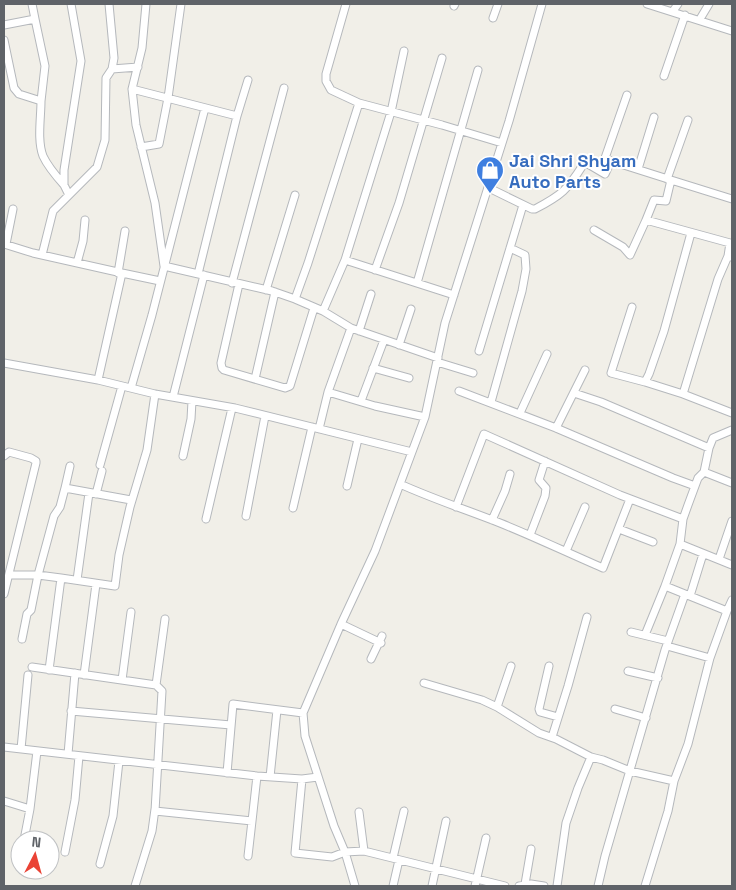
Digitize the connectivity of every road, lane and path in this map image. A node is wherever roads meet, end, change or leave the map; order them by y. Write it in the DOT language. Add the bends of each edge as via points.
graph roads {
  1 [pos="32,4"];
  2 [pos="71,4"];
  3 [pos="109,4"];
  4 [pos="146,4"];
  5 [pos="181,4"];
  6 [pos="346,4"];
  7 [pos="498,4"];
  8 [pos="542,4"];
  9 [pos="648,4"];
  10 [pos="678,4"];
  11 [pos="709,4"];
  12 [pos="673,12"];
  13 [pos="685,15"];
  14 [pos="493,18"];
  15 [pos="35,19"];
  16 [pos="700,20"];
  17 [pos="4,25"];
  18 [pos="732,30"];
  19 [pos="4,40"];
  20 [pos="404,51"];
  21 [pos="442,58"];
  22 [pos="138,67"];
  23 [pos="112,69"];
  24 [pos="478,70"];
  25 [pos="664,76"];
  26 [pos="248,80"];
  27 [pos="284,88"];
  28 [pos="132,89"];
  29 [pos="627,95"];
  30 [pos="168,98"];
  31 [pos="41,101"];
  32 [pos="359,103"];
  33 [pos="205,108"];
  34 [pos="392,112"];
  35 [pos="238,116"];
  36 [pos="654,117"];
  37 [pos="688,120"];
  38 [pos="424,121"];
  39 [pos="461,131"];
  40 [pos="502,143"];
  41 [pos="141,147"];
  42 [pos="611,161"];
  43 [pos="638,170"];
  44 [pos="669,180"];
  45 [pos="64,185"];
  46 [pos="489,188"];
  47 [pos="68,195"];
  48 [pos="295,195"];
  49 [pos="732,199"];
  50 [pos="524,205"];
  51 [pos="13,209"];
  52 [pos="84,220"];
  53 [pos="646,220"];
  54 [pos="594,230"];
  55 [pos="125,231"];
  56 [pos="691,233"];
  57 [pos="731,239"];
  58 [pos="5,244"];
  59 [pos="510,248"];
  60 [pos="42,255"];
  61 [pos="730,256"];
  62 [pos="345,260"];
  63 [pos="78,263"];
  64 [pos="164,266"];
  65 [pos="375,270"];
  66 [pos="120,273"];
  67 [pos="201,275"];
  68 [pos="160,281"];
  69 [pos="417,283"];
  70 [pos="235,284"];
  71 [pos="266,290"];
  72 [pos="276,292"];
  73 [pos="371,294"];
  74 [pos="454,295"];
  75 [pos="295,298"];
  76 [pos="632,307"];
  77 [pos="314,308"];
  78 [pos="410,310"];
  79 [pos="323,311"];
  80 [pos="351,328"];
  81 [pos="359,331"];
  82 [pos="384,340"];
  83 [pos="399,345"];
  84 [pos="479,352"];
  85 [pos="547,354"];
  86 [pos="437,360"];
  87 [pos="4,363"];
  88 [pos="373,368"];
  89 [pos="585,370"];
  90 [pos="473,373"];
  91 [pos="409,378"];
  92 [pos="255,379"];
  93 [pos="98,380"];
  94 [pos="645,382"];
  95 [pos="122,386"];
  96 [pos="130,388"];
  97 [pos="459,391"];
  98 [pos="328,392"];
  99 [pos="574,393"];
  100 [pos="155,394"];
  101 [pos="683,394"];
  102 [pos="172,397"];
  103 [pos="192,401"];
  104 [pos="361,401"];
  105 [pos="491,402"];
  106 [pos="232,408"];
  107 [pos="520,413"];
  108 [pos="732,413"];
  109 [pos="266,416"];
  110 [pos="425,417"];
  111 [pos="315,428"];
  112 [pos="556,428"];
  113 [pos="732,430"];
  114 [pos="358,439"];
  115 [pos="709,448"];
  116 [pos="412,452"];
  117 [pos="4,456"];
  118 [pos="183,456"];
  119 [pos="545,460"];
  120 [pos="70,466"];
  121 [pos="704,472"];
  122 [pos="510,474"];
  123 [pos="732,483"];
  124 [pos="400,484"];
  125 [pos="347,486"];
  126 [pos="695,486"];
  127 [pos="65,488"];
  128 [pos="93,494"];
  129 [pos="630,499"];
  130 [pos="132,500"];
  131 [pos="456,507"];
  132 [pos="585,507"];
  133 [pos="293,508"];
  134 [pos="246,516"];
  135 [pos="206,519"];
  136 [pos="684,519"];
  137 [pos="492,520"];
  138 [pos="732,521"];
  139 [pos="619,529"];
  140 [pos="530,535"];
  141 [pos="653,542"];
  142 [pos="680,544"];
  143 [pos="566,551"];
  144 [pos="703,554"];
  145 [pos="719,559"];
  146 [pos="732,564"];
  147 [pos="38,575"];
  148 [pos="9,576"];
  149 [pos="61,578"];
  150 [pos="77,580"];
  151 [pos="96,584"];
  152 [pos="665,586"];
  153 [pos="4,594"];
  154 [pos="687,595"];
  155 [pos="732,600"];
  156 [pos="727,611"];
  157 [pos="131,612"];
  158 [pos="587,617"];
  159 [pos="165,619"];
  160 [pos="341,624"];
  161 [pos="631,632"];
  162 [pos="645,635"];
  163 [pos="22,639"];
  164 [pos="668,643"];
  165 [pos="371,658"];
  166 [pos="710,658"];
  167 [pos="511,666"];
  168 [pos="549,666"];
  169 [pos="32,667"];
  170 [pos="49,670"];
  171 [pos="628,671"];
  172 [pos="75,673"];
  173 [pos="84,675"];
  174 [pos="28,676"];
  175 [pos="658,678"];
  176 [pos="122,680"];
  177 [pos="424,683"];
  178 [pos="156,685"];
  179 [pos="497,707"];
  180 [pos="615,709"];
  181 [pos="277,710"];
  182 [pos="72,711"];
  183 [pos="303,713"];
  184 [pos="558,717"];
  185 [pos="646,718"];
  186 [pos="161,719"];
  187 [pos="231,724"];
  188 [pos="552,737"];
  189 [pos="4,747"];
  190 [pos="21,749"];
  191 [pos="37,751"];
  192 [pos="68,754"];
  193 [pos="79,756"];
  194 [pos="591,757"];
  195 [pos="120,761"];
  196 [pos="158,766"];
  197 [pos="630,771"];
  198 [pos="227,773"];
  199 [pos="257,776"];
  200 [pos="270,777"];
  201 [pos="318,777"];
  202 [pos="302,779"];
  203 [pos="674,781"];
  204 [pos="4,801"];
  205 [pos="155,808"];
  206 [pos="30,809"];
  207 [pos="404,811"];
  208 [pos="359,812"];
  209 [pos="252,821"];
  210 [pos="446,821"];
  211 [pos="26,830"];
  212 [pos="486,838"];
  213 [pos="532,849"];
  214 [pos="364,851"];
  215 [pos="65,852"];
  216 [pos="346,852"];
  217 [pos="248,856"];
  218 [pos="396,859"];
  219 [pos="100,864"];
  220 [pos="436,869"];
  221 [pos="476,883"];
  222 [pos="522,885"];
  223 [pos="135,886"];
  224 [pos="355,886"];
  225 [pos="393,886"];
  226 [pos="432,886"];
  227 [pos="506,886"];
  228 [pos="544,886"];
  229 [pos="557,886"];
  230 [pos="598,886"];
  231 [pos="645,886"];
  1 -- 15 [label="street"];
  2 -- 45 [label="street" via="81,61"];
  3 -- 23 [label="street" via="114,58"];
  4 -- 22 [label="street"];
  5 -- 30 [label="street"];
  6 -- 32 [label="street" via="326,81 331,90"];
  7 -- 14 [label="street"];
  8 -- 40 [label="street"];
  9 -- 12 [label="street"];
  10 -- 12 [label="street"];
  11 -- 16 [label="street"];
  12 -- 13 [label="street"];
  13 -- 16 [label="street"];
  13 -- 25 [label="street"];
  15 -- 17 [label="street"];
  15 -- 31 [label="street" via="45,66"];
  16 -- 18 [label="street"];
  19 -- 31 [label="street" via="14,88 19,94"];
  20 -- 34 [label="street"];
  21 -- 38 [label="street"];
  22 -- 23 [label="street"];
  22 -- 28 [label="street"];
  23 -- 47 [label="street" via="106,78 104,140 98,164"];
  24 -- 39 [label="street"];
  26 -- 35 [label="street"];
  27 -- 70 [label="street"];
  28 -- 30 [label="street"];
  28 -- 41 [label="street"];
  29 -- 42 [label="street" via="605,158"];
  30 -- 33 [label="street"];
  30 -- 41 [label="street" via="159,144"];
  31 -- 45 [label="street" via="43,156"];
  32 -- 34 [label="street"];
  32 -- 75 [label="street"];
  33 -- 35 [label="street"];
  33 -- 64 [label="street"];
  34 -- 38 [label="street"];
  34 -- 62 [label="street"];
  35 -- 67 [label="street"];
  36 -- 43 [label="street"];
  37 -- 44 [label="street"];
  38 -- 39 [label="street"];
  38 -- 65 [label="street"];
  39 -- 40 [label="street"];
  39 -- 69 [label="street"];
  40 -- 46 [label="street"];
  41 -- 64 [label="street" via="155,203"];
  42 -- 43 [label="street"];
  42 -- 50 [label="street" via="605,174 585,163 564,193 536,209"];
  43 -- 44 [label="street"];
  44 -- 49 [label="street"];
  44 -- 53 [label="street" via="666,201 654,200"];
  45 -- 47 [label="street"];
  46 -- 50 [label="street"];
  46 -- 74 [label="street"];
  47 -- 60 [label="street" via="53,211"];
  48 -- 71 [label="street"];
  50 -- 59 [label="street"];
  51 -- 58 [label="street"];
  52 -- 63 [label="street"];
  53 -- 54 [label="street" via="630,255 623,247"];
  53 -- 56 [label="street"];
  55 -- 66 [label="street"];
  56 -- 57 [label="street"];
  56 -- 94 [label="street" via="666,323"];
  57 -- 61 [label="street"];
  58 -- 60 [label="street"];
  59 -- 84 [label="street"];
  59 -- 105 [label="street" via="525,255 526,269"];
  60 -- 63 [label="street"];
  61 -- 101 [label="street" via="718,279"];
  62 -- 65 [label="street"];
  62 -- 79 [label="street"];
  63 -- 66 [label="street"];
  64 -- 67 [label="street"];
  64 -- 68 [label="street"];
  65 -- 69 [label="street"];
  66 -- 68 [label="street"];
  66 -- 93 [label="street"];
  67 -- 70 [label="street"];
  67 -- 102 [label="street"];
  68 -- 96 [label="street"];
  69 -- 74 [label="street"];
  70 -- 71 [label="street"];
  70 -- 92 [label="street" via="221,366 224,370"];
  71 -- 72 [label="street"];
  72 -- 75 [label="street"];
  72 -- 92 [label="street"];
  73 -- 81 [label="street"];
  74 -- 86 [label="street"];
  75 -- 77 [label="street"];
  76 -- 94 [label="street" via="612,373"];
  77 -- 79 [label="street"];
  77 -- 92 [label="street" via="290,386 285,388"];
  78 -- 83 [label="street"];
  79 -- 80 [label="street"];
  80 -- 81 [label="street"];
  80 -- 98 [label="street"];
  81 -- 82 [label="street"];
  82 -- 83 [label="street"];
  82 -- 88 [label="street"];
  83 -- 86 [label="street"];
  85 -- 107 [label="street"];
  86 -- 90 [label="street"];
  86 -- 110 [label="street"];
  87 -- 93 [label="street"];
  88 -- 91 [label="street"];
  88 -- 104 [label="street"];
  89 -- 99 [label="street"];
  93 -- 95 [label="street"];
  94 -- 101 [label="street"];
  95 -- 96 [label="street"];
  95 -- 128 [label="street"];
  96 -- 100 [label="street"];
  97 -- 105 [label="street"];
  98 -- 104 [label="street"];
  98 -- 111 [label="street"];
  99 -- 112 [label="street"];
  99 -- 115 [label="street"];
  100 -- 102 [label="street"];
  100 -- 130 [label="street" via="146,450"];
  101 -- 108 [label="street"];
  102 -- 103 [label="street"];
  103 -- 106 [label="street"];
  103 -- 118 [label="street"];
  104 -- 110 [label="street"];
  105 -- 107 [label="street"];
  106 -- 109 [label="street"];
  106 -- 135 [label="street"];
  107 -- 112 [label="street"];
  109 -- 111 [label="street"];
  109 -- 134 [label="street"];
  110 -- 116 [label="street"];
  111 -- 114 [label="street"];
  111 -- 133 [label="street"];
  112 -- 126 [label="street"];
  113 -- 115 [label="street" via="713,438"];
  114 -- 116 [label="street"];
  114 -- 125 [label="street"];
  115 -- 121 [label="street"];
  116 -- 124 [label="street"];
  117 -- 148 [label="street" via="9,452 36,461"];
  119 -- 129 [label="street"];
  119 -- 131 [label="street" via="484,434"];
  119 -- 140 [label="street" via="539,477 546,488 545,496"];
  120 -- 127 [label="street"];
  121 -- 123 [label="street"];
  121 -- 126 [label="street"];
  122 -- 137 [label="street"];
  124 -- 131 [label="street"];
  124 -- 160 [label="street" via="375,551"];
  126 -- 136 [label="street"];
  127 -- 128 [label="street"];
  127 -- 147 [label="street"];
  128 -- 130 [label="street"];
  128 -- 150 [label="street"];
  129 -- 136 [label="street"];
  129 -- 139 [label="street"];
  130 -- 151 [label="street" via="115,586"];
  131 -- 137 [label="street"];
  132 -- 143 [label="street"];
  136 -- 142 [label="street"];
  137 -- 140 [label="street"];
  138 -- 145 [label="street"];
  139 -- 141 [label="street"];
  139 -- 143 [label="street" via="603,568"];
  140 -- 143 [label="street"];
  142 -- 144 [label="street"];
  142 -- 152 [label="street"];
  144 -- 145 [label="street"];
  144 -- 154 [label="street"];
  145 -- 146 [label="street"];
  147 -- 148 [label="street"];
  147 -- 149 [label="street"];
  147 -- 163 [label="street"];
  148 -- 153 [label="street"];
  149 -- 150 [label="street"];
  149 -- 170 [label="street"];
  150 -- 151 [label="street"];
  151 -- 173 [label="street"];
  152 -- 154 [label="street"];
  152 -- 162 [label="street"];
  154 -- 156 [label="street"];
  154 -- 164 [label="street"];
  155 -- 156 [label="street"];
  156 -- 166 [label="street"];
  157 -- 176 [label="street"];
  158 -- 184 [label="street"];
  159 -- 178 [label="street"];
  160 -- 165 [label="street" via="381,641"];
  160 -- 183 [label="street"];
  161 -- 162 [label="street"];
  162 -- 164 [label="street"];
  164 -- 166 [label="street"];
  164 -- 175 [label="street"];
  166 -- 203 [label="street" via="688,744"];
  167 -- 179 [label="street"];
  168 -- 184 [label="street" via="539,709"];
  169 -- 170 [label="street"];
  170 -- 172 [label="street"];
  171 -- 175 [label="street"];
  172 -- 173 [label="street"];
  172 -- 182 [label="street"];
  173 -- 176 [label="street"];
  174 -- 190 [label="street"];
  175 -- 185 [label="street"];
  176 -- 178 [label="street"];
  177 -- 179 [label="street"];
  178 -- 186 [label="street" via="162,691"];
  179 -- 188 [label="street" via="539,733"];
  180 -- 185 [label="street"];
  181 -- 183 [label="street"];
  181 -- 187 [label="street" via="233,704"];
  181 -- 200 [label="street"];
  182 -- 186 [label="street"];
  182 -- 192 [label="street"];
  183 -- 201 [label="street"];
  184 -- 188 [label="street"];
  185 -- 197 [label="street"];
  186 -- 187 [label="street"];
  186 -- 196 [label="street"];
  187 -- 198 [label="street"];
  188 -- 194 [label="street"];
  189 -- 190 [label="street"];
  190 -- 191 [label="street"];
  191 -- 192 [label="street"];
  191 -- 206 [label="street"];
  192 -- 193 [label="street"];
  193 -- 195 [label="street"];
  193 -- 215 [label="street"];
  194 -- 197 [label="street"];
  194 -- 229 [label="street" via="566,823"];
  195 -- 196 [label="street"];
  195 -- 219 [label="street" via="113,816"];
  196 -- 198 [label="street"];
  196 -- 205 [label="street"];
  197 -- 203 [label="street"];
  197 -- 230 [label="street"];
  198 -- 199 [label="street"];
  199 -- 200 [label="street"];
  199 -- 209 [label="street"];
  200 -- 202 [label="street"];
  201 -- 202 [label="street"];
  201 -- 216 [label="street"];
  202 -- 216 [label="street" via="296,853 332,857"];
  203 -- 231 [label="street"];
  204 -- 206 [label="street"];
  205 -- 209 [label="street" via="155,811"];
  205 -- 223 [label="street" via="152,831"];
  206 -- 211 [label="street"];
  207 -- 218 [label="street"];
  208 -- 214 [label="street"];
  209 -- 217 [label="street"];
  210 -- 220 [label="street"];
  212 -- 221 [label="street"];
  213 -- 222 [label="street"];
  214 -- 216 [label="street"];
  214 -- 218 [label="street"];
  216 -- 224 [label="street"];
  218 -- 220 [label="street"];
  218 -- 225 [label="street"];
  220 -- 221 [label="street"];
  220 -- 226 [label="street"];
  221 -- 227 [label="street"];
  222 -- 228 [label="street"];
}
